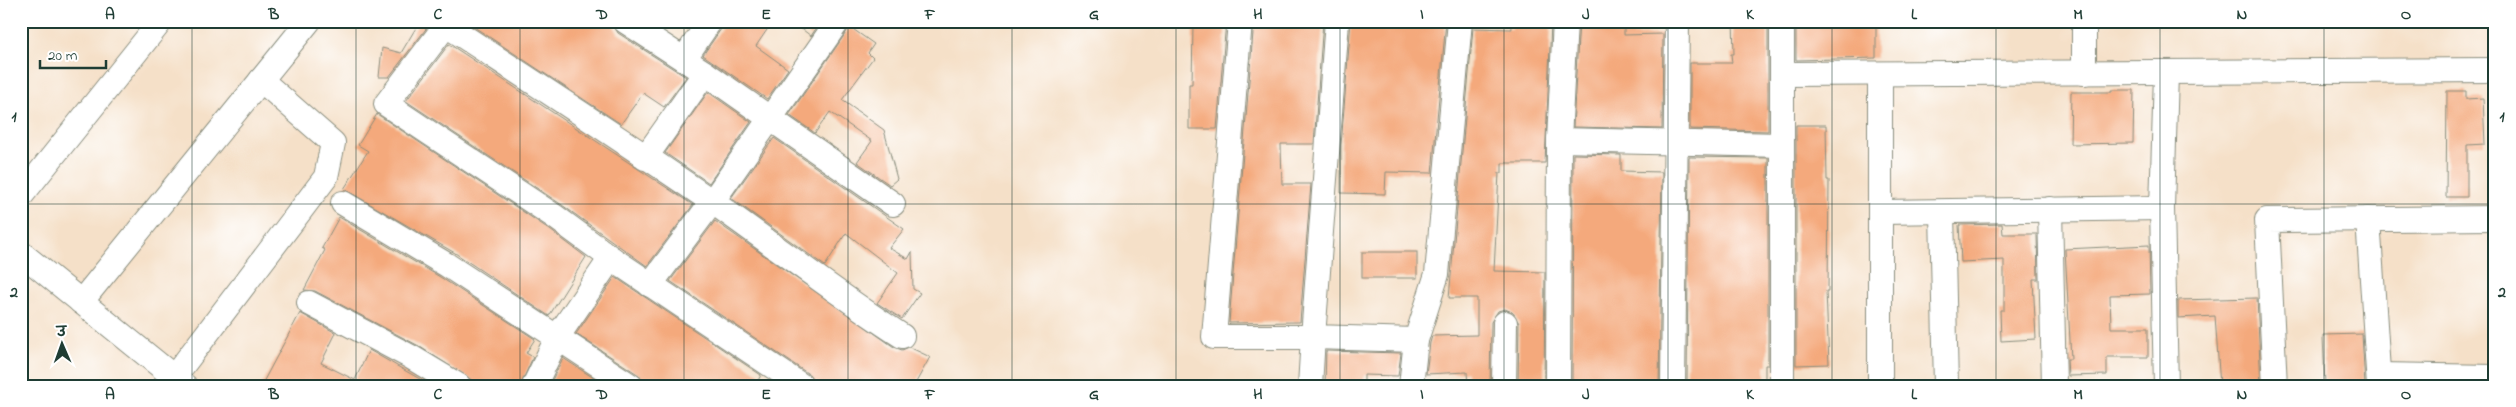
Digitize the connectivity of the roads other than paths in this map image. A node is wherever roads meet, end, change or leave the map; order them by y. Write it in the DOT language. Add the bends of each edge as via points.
graph roads {
  1 [pos="161,21"];
  2 [pos="308,21"];
  3 [pos="625,21"];
  4 [pos="710,21"];
  5 [pos="838,21"];
  6 [pos="1240,21"];
  7 [pos="1337,21"];
  8 [pos="1460,21"];
  9 [pos="1565,21"];
  10 [pos="1677,21"];
  11 [pos="1782,21"];
  12 [pos="2084,21"];
  13 [pos="684,59"];
  14 [pos="2495,70"];
  15 [pos="705,73"];
  16 [pos="2166,73"];
  17 [pos="1782,74"];
  18 [pos="1880,74"];
  19 [pos="2084,74"];
  20 [pos="261,80"];
  21 [pos="769,119"];
  22 [pos="1559,140"];
  23 [pos="1676,142"];
  24 [pos="1782,145"];
  25 [pos="645,158"];
  26 [pos="21,196"];
  27 [pos="712,202"];
  28 [pos="343,203"];
  29 [pos="893,204"];
  30 [pos="2162,208"];
  31 [pos="2050,209"];
  32 [pos="1880,212"];
  33 [pos="1942,212"];
  34 [pos="2495,218"];
  35 [pos="2368,219"];
  36 [pos="21,254"];
  37 [pos="611,258"];
  38 [pos="650,285"];
  39 [pos="81,302"];
  40 [pos="309,303"];
  41 [pos="1505,323"];
  42 [pos="558,336"];
  43 [pos="902,336"];
  44 [pos="1313,337"];
  45 [pos="1416,340"];
  46 [pos="2495,377"];
  47 [pos="2379,380"];
  48 [pos="179,381"];
  49 [pos="460,386"];
  50 [pos="534,386"];
  51 [pos="631,386"];
  52 [pos="802,386"];
  53 [pos="1310,386"];
  54 [pos="1411,386"];
  55 [pos="1504,386"];
  56 [pos="1558,386"];
  57 [pos="1673,386"];
  58 [pos="1782,386"];
  59 [pos="1880,386"];
  60 [pos="1946,386"];
  61 [pos="2054,386"];
  62 [pos="2166,386"];
  63 [pos="2275,386"];
  1 -- 26 [label="street"];
  2 -- 20 [label="street"];
  3 -- 13 [label="street"];
  4 -- 13 [label="street"];
  5 -- 21 [label="street"];
  6 -- 44 [label="street" via="1214,337"];
  7 -- 44 [label="street"];
  8 -- 45 [label="street" via="1438,274"];
  9 -- 22 [label="street"];
  10 -- 23 [label="street"];
  11 -- 17 [label="street"];
  12 -- 19 [label="street"];
  13 -- 15 [label="street"];
  14 -- 16 [label="street"];
  15 -- 21 [label="street"];
  15 -- 25 [label="street"];
  16 -- 19 [label="street"];
  16 -- 30 [label="street"];
  17 -- 18 [label="street"];
  17 -- 24 [label="street"];
  18 -- 19 [label="street"];
  18 -- 32 [label="street"];
  20 -- 39 [label="street"];
  20 -- 48 [label="street" via="333,143 331,161 326,177"];
  21 -- 27 [label="street"];
  21 -- 29 [label="street"];
  22 -- 23 [label="street"];
  22 -- 56 [label="street"];
  23 -- 24 [label="street"];
  23 -- 57 [label="street"];
  24 -- 58 [label="street"];
  25 -- 27 [label="street"];
  25 -- 37 [label="street" via="446,25 386,104"];
  27 -- 38 [label="street"];
  27 -- 43 [label="street" via="845,299"];
  28 -- 42 [label="street" via="447,264"];
  30 -- 31 [label="street"];
  30 -- 62 [label="street"];
  31 -- 33 [label="street"];
  31 -- 61 [label="street"];
  32 -- 33 [label="street"];
  32 -- 59 [label="street"];
  33 -- 60 [label="street"];
  34 -- 35 [label="street"];
  35 -- 47 [label="street"];
  35 -- 63 [label="street" via="2267,220"];
  36 -- 39 [label="street"];
  37 -- 38 [label="street"];
  37 -- 42 [label="street"];
  38 -- 52 [label="street"];
  39 -- 48 [label="street"];
  40 -- 49 [label="street" via="411,356"];
  41 -- 55 [label="street"];
  42 -- 50 [label="street"];
  42 -- 51 [label="street"];
  44 -- 45 [label="street"];
  44 -- 53 [label="street"];
  45 -- 54 [label="street"];
  46 -- 47 [label="street"];
}
